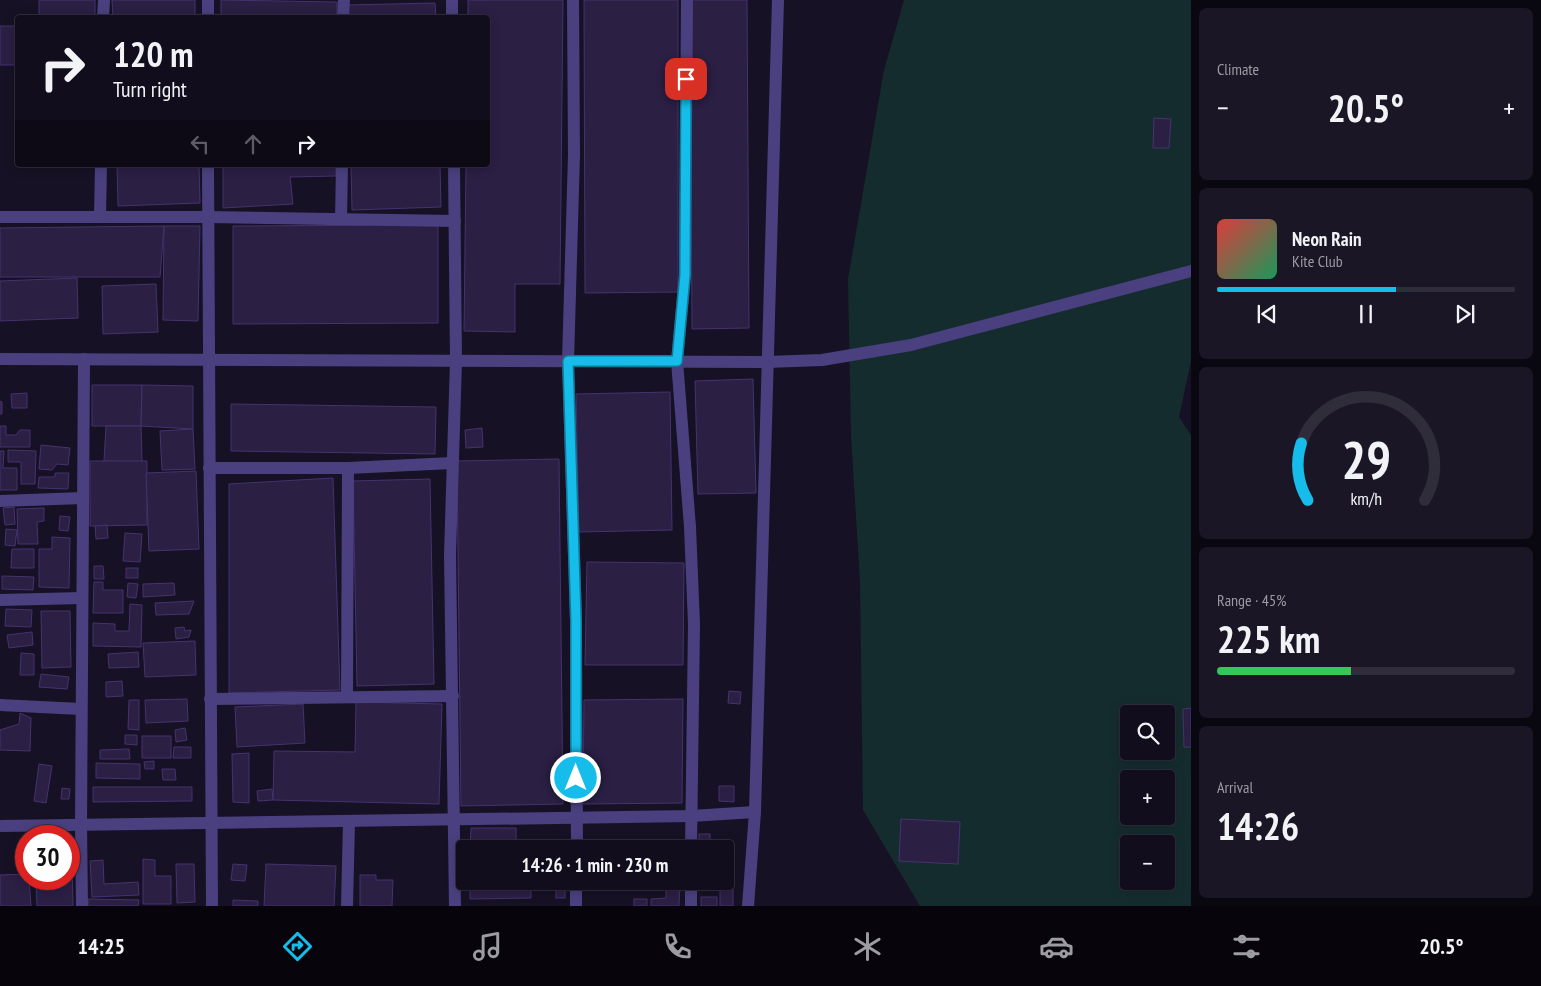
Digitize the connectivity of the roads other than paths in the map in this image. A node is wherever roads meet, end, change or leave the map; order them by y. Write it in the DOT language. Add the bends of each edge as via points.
graph roads {
  1 [pos="104,0"];
  2 [pos="208,0"];
  3 [pos="344,0"];
  4 [pos="452,0"];
  5 [pos="573,0"];
  6 [pos="687,0"];
  7 [pos="778,0"];
  8 [pos="104,15"];
  9 [pos="208,15"];
  10 [pos="344,15"];
  11 [pos="452,15"];
  12 [pos="101,167"];
  13 [pos="208,167"];
  14 [pos="342,167"];
  15 [pos="454,167"];
  16 [pos="0,217"];
  17 [pos="100,217"];
  18 [pos="208,218"];
  19 [pos="341,219"];
  20 [pos="455,221"];
  21 [pos="1191,271"];
  22 [pos="0,359"];
  23 [pos="84,359"];
  24 [pos="208,360"];
  25 [pos="456,361"];
  26 [pos="568,361"];
  27 [pos="677,361"];
  28 [pos="767,362"];
  29 [pos="452,464"];
  30 [pos="209,468"];
  31 [pos="348,468"];
  32 [pos="83,498"];
  33 [pos="0,501"];
  34 [pos="82,598"];
  35 [pos="0,600"];
  36 [pos="453,696"];
  37 [pos="348,697"];
  38 [pos="210,699"];
  39 [pos="0,705"];
  40 [pos="81,709"];
  41 [pos="756,812"];
  42 [pos="691,816"];
  43 [pos="577,818"];
  44 [pos="455,819"];
  45 [pos="349,821"];
  46 [pos="211,823"];
  47 [pos="81,825"];
  48 [pos="0,826"];
  49 [pos="576,840"];
  50 [pos="691,840"];
  51 [pos="576,890"];
  52 [pos="691,890"];
  53 [pos="82,906"];
  54 [pos="212,906"];
  55 [pos="347,906"];
  56 [pos="455,906"];
  57 [pos="576,906"];
  58 [pos="691,906"];
  59 [pos="748,906"];
  1 -- 8 [label="street"];
  2 -- 9 [label="street"];
  3 -- 10 [label="street"];
  4 -- 11 [label="street"];
  5 -- 26 [label="street" via="574,155"];
  6 -- 27 [label="street" via="685,275"];
  7 -- 28 [label="street"];
  12 -- 17 [label="street"];
  13 -- 18 [label="street"];
  14 -- 19 [label="street"];
  15 -- 20 [label="street"];
  16 -- 17 [label="street"];
  17 -- 18 [label="street"];
  18 -- 19 [label="street"];
  18 -- 24 [label="street"];
  19 -- 20 [label="street"];
  20 -- 25 [label="street"];
  21 -- 28 [label="street" via="911,345 822,360"];
  22 -- 23 [label="street"];
  23 -- 24 [label="street"];
  23 -- 32 [label="street"];
  24 -- 25 [label="street"];
  24 -- 30 [label="street"];
  25 -- 26 [label="street"];
  25 -- 29 [label="street"];
  26 -- 27 [label="street"];
  26 -- 43 [label="street" via="576,621"];
  27 -- 28 [label="street"];
  27 -- 42 [label="street" via="694,624"];
  28 -- 41 [label="street"];
  29 -- 31 [label="street"];
  29 -- 36 [label="street"];
  30 -- 31 [label="street"];
  30 -- 38 [label="street"];
  31 -- 37 [label="street"];
  32 -- 33 [label="street"];
  32 -- 34 [label="street"];
  34 -- 35 [label="street"];
  34 -- 40 [label="street"];
  36 -- 37 [label="street"];
  36 -- 44 [label="street"];
  37 -- 38 [label="street"];
  38 -- 46 [label="street"];
  39 -- 40 [label="street"];
  40 -- 47 [label="street"];
  41 -- 42 [label="street"];
  41 -- 59 [label="street"];
  42 -- 43 [label="street"];
  42 -- 50 [label="street"];
  43 -- 44 [label="street"];
  43 -- 49 [label="street"];
  44 -- 45 [label="street"];
  44 -- 56 [label="street"];
  45 -- 46 [label="street"];
  45 -- 55 [label="street"];
  46 -- 47 [label="street"];
  46 -- 54 [label="street"];
  47 -- 48 [label="street"];
  47 -- 53 [label="street"];
  51 -- 57 [label="street"];
  52 -- 58 [label="street"];
}
